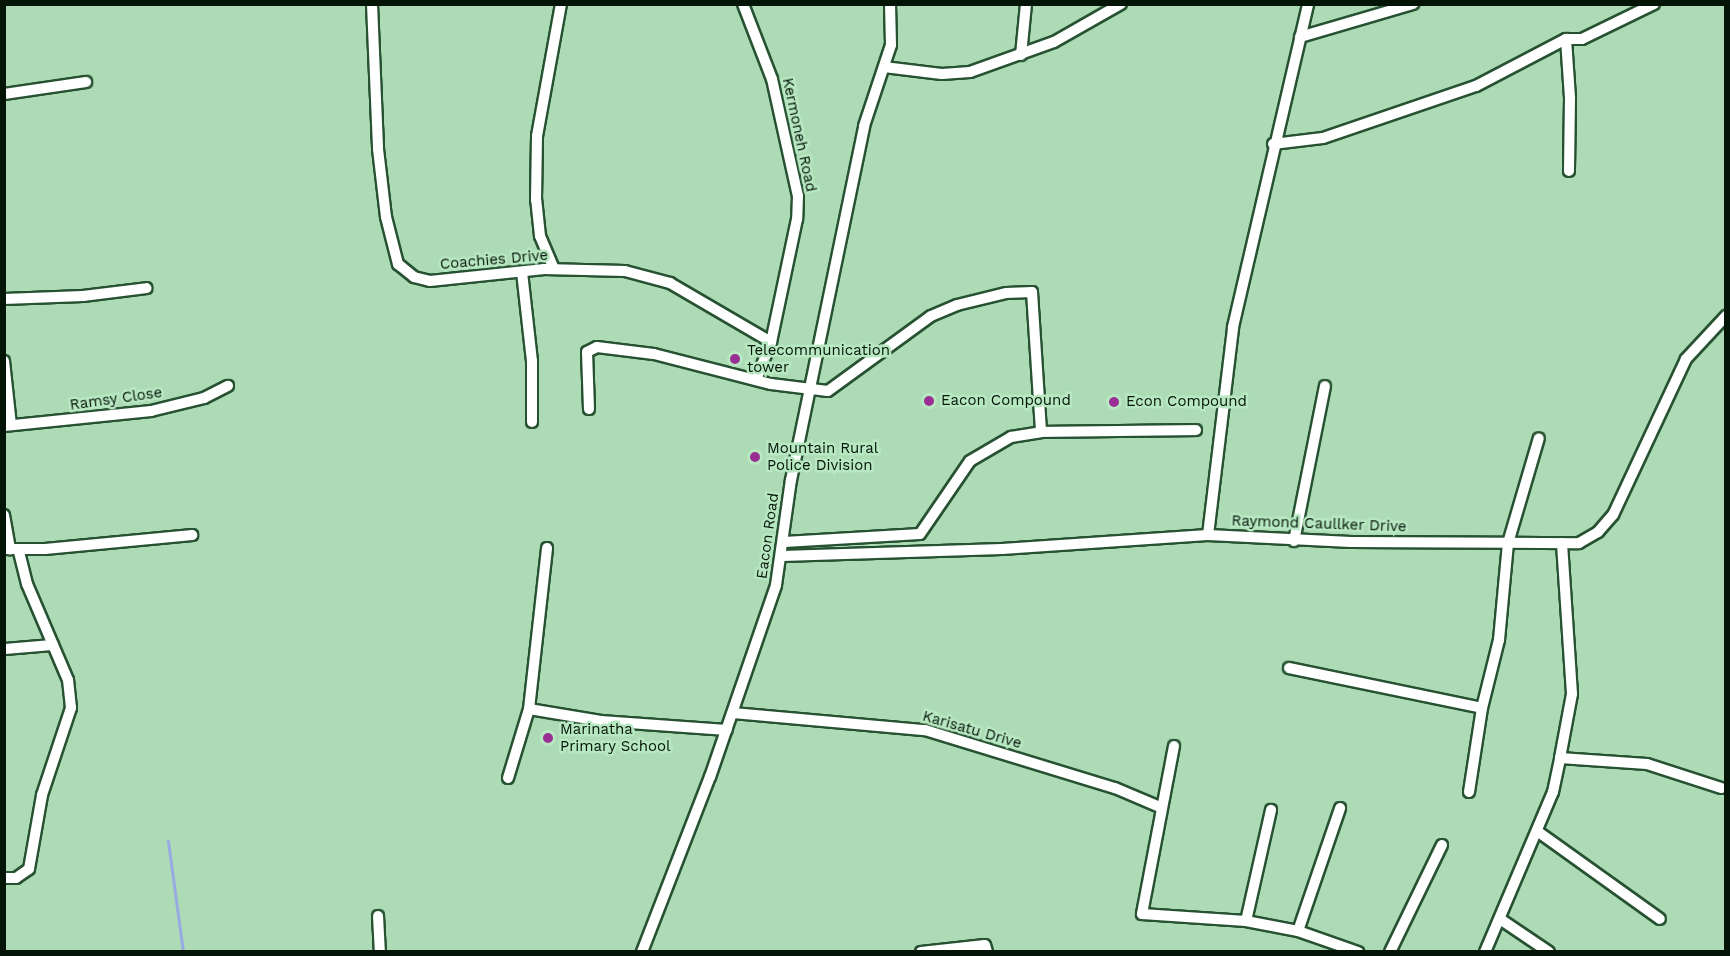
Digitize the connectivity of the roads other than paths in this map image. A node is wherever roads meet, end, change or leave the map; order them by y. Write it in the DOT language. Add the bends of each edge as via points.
graph roads {
  1 [pos="372,4"];
  2 [pos="561,4"];
  3 [pos="743,4"];
  4 [pos="890,4"];
  5 [pos="1026,4"];
  6 [pos="1121,4"];
  7 [pos="1308,4"];
  8 [pos="1413,4"];
  9 [pos="1654,4"];
  10 [pos="1300,37"];
  11 [pos="1566,39"];
  12 [pos="1021,56"];
  13 [pos="884,67"];
  14 [pos="86,82"];
  15 [pos="4,94"];
  16 [pos="1273,144"];
  17 [pos="1569,171"];
  18 [pos="554,269"];
  19 [pos="522,272"];
  20 [pos="147,288"];
  21 [pos="4,299"];
  22 [pos="1725,316"];
  23 [pos="771,342"];
  24 [pos="4,361"];
  25 [pos="756,380"];
  26 [pos="1325,386"];
  27 [pos="228,387"];
  28 [pos="810,389"];
  29 [pos="589,409"];
  30 [pos="532,422"];
  31 [pos="8,425"];
  32 [pos="1196,430"];
  33 [pos="1041,432"];
  34 [pos="1539,438"];
  35 [pos="4,515"];
  36 [pos="192,535"];
  37 [pos="1208,535"];
  38 [pos="1294,541"];
  39 [pos="784,542"];
  40 [pos="1508,543"];
  41 [pos="1562,543"];
  42 [pos="547,548"];
  43 [pos="11,549"];
  44 [pos="782,556"];
  45 [pos="53,645"];
  46 [pos="4,650"];
  47 [pos="1289,668"];
  48 [pos="1482,708"];
  49 [pos="529,709"];
  50 [pos="733,713"];
  51 [pos="727,730"];
  52 [pos="1174,747"];
  53 [pos="1560,758"];
  54 [pos="508,778"];
  55 [pos="1721,788"];
  56 [pos="1469,792"];
  57 [pos="1160,807"];
  58 [pos="1340,807"];
  59 [pos="1271,810"];
  60 [pos="1537,831"];
  61 [pos="1442,845"];
  62 [pos="4,878"];
  63 [pos="378,916"];
  64 [pos="1500,919"];
  65 [pos="1660,919"];
  66 [pos="1246,921"];
  67 [pos="1298,931"];
  68 [pos="986,948"];
  69 [pos="380,951"];
  70 [pos="642,951"];
  71 [pos="921,951"];
  72 [pos="1358,951"];
  73 [pos="1390,951"];
  74 [pos="1485,951"];
  75 [pos="1549,951"];
  1 -- 19 [label="street, Coachies Drive" via="378,149 386,217 398,264 414,277 430,281"];
  2 -- 18 [label="street" via="537,136 539,228"];
  3 -- 23 [label="street, Kermoneh Road" via="772,79 798,196 797,219"];
  4 -- 13 [label="street, Eacon Road" via="893,37"];
  5 -- 12 [label="street"];
  6 -- 12 [label="street"];
  7 -- 10 [label="street"];
  8 -- 10 [label="street"];
  9 -- 11 [label="street" via="1582,39"];
  10 -- 16 [label="street"];
  11 -- 16 [label="street" via="1476,86 1323,138"];
  11 -- 17 [label="street"];
  12 -- 13 [label="street" via="970,72 942,74"];
  13 -- 28 [label="street, Eacon Road" via="864,126"];
  14 -- 15 [label="street"];
  16 -- 37 [label="street" via="1233,327"];
  18 -- 19 [label="street, Coachies Drive"];
  18 -- 23 [label="street, Coachies Drive" via="625,271 670,283"];
  19 -- 30 [label="street" via="532,361"];
  20 -- 21 [label="street"];
  22 -- 41 [label="street, Raymond Caullker Drive" via="1686,359 1613,515 1592,537 1580,543"];
  23 -- 25 [label="street, Kermoneh Road"];
  24 -- 31 [label="street"];
  25 -- 28 [label="street"];
  25 -- 29 [label="street" via="654,354 597,347 587,352"];
  26 -- 38 [label="street"];
  27 -- 31 [label="street, Ramsy Close" via="204,398 151,411"];
  28 -- 33 [label="street" via="834,389 885,346 940,312 1006,293 1032,292"];
  28 -- 39 [label="street, Eacon Road"];
  32 -- 33 [label="street"];
  33 -- 39 [label="street" via="1011,436 970,461 920,534"];
  34 -- 40 [label="street"];
  35 -- 43 [label="street"];
  36 -- 43 [label="street"];
  37 -- 38 [label="street, Raymond Caullker Drive"];
  37 -- 44 [label="street, Raymond Caullker Drive" via="1044,547"];
  38 -- 40 [label="street, Raymond Caullker Drive"];
  39 -- 44 [label="street, Eacon Road"];
  40 -- 41 [label="street, Raymond Caullker Drive"];
  40 -- 48 [label="street" via="1499,640"];
  41 -- 53 [label="street" via="1572,694"];
  42 -- 49 [label="street"];
  43 -- 45 [label="street"];
  44 -- 50 [label="street, Eacon Road"];
  45 -- 46 [label="street"];
  45 -- 62 [label="street" via="68,680 71,708 42,795 30,869 16,878"];
  47 -- 48 [label="street"];
  48 -- 56 [label="street"];
  49 -- 51 [label="street" via="601,721"];
  49 -- 54 [label="street"];
  50 -- 51 [label="street, Eacon Road"];
  50 -- 57 [label="street, Karisatu Drive" via="925,730 1115,788"];
  51 -- 70 [label="street, Eacon Road"];
  52 -- 57 [label="street"];
  53 -- 55 [label="street" via="1647,764"];
  53 -- 60 [label="street" via="1553,792"];
  57 -- 66 [label="street" via="1142,914"];
  58 -- 67 [label="street"];
  59 -- 66 [label="street"];
  60 -- 64 [label="street"];
  60 -- 65 [label="street"];
  61 -- 73 [label="street"];
  63 -- 69 [label="street"];
  64 -- 74 [label="street"];
  64 -- 75 [label="street"];
  66 -- 67 [label="street"];
  67 -- 72 [label="street"];
  68 -- 71 [label="street"];
}
